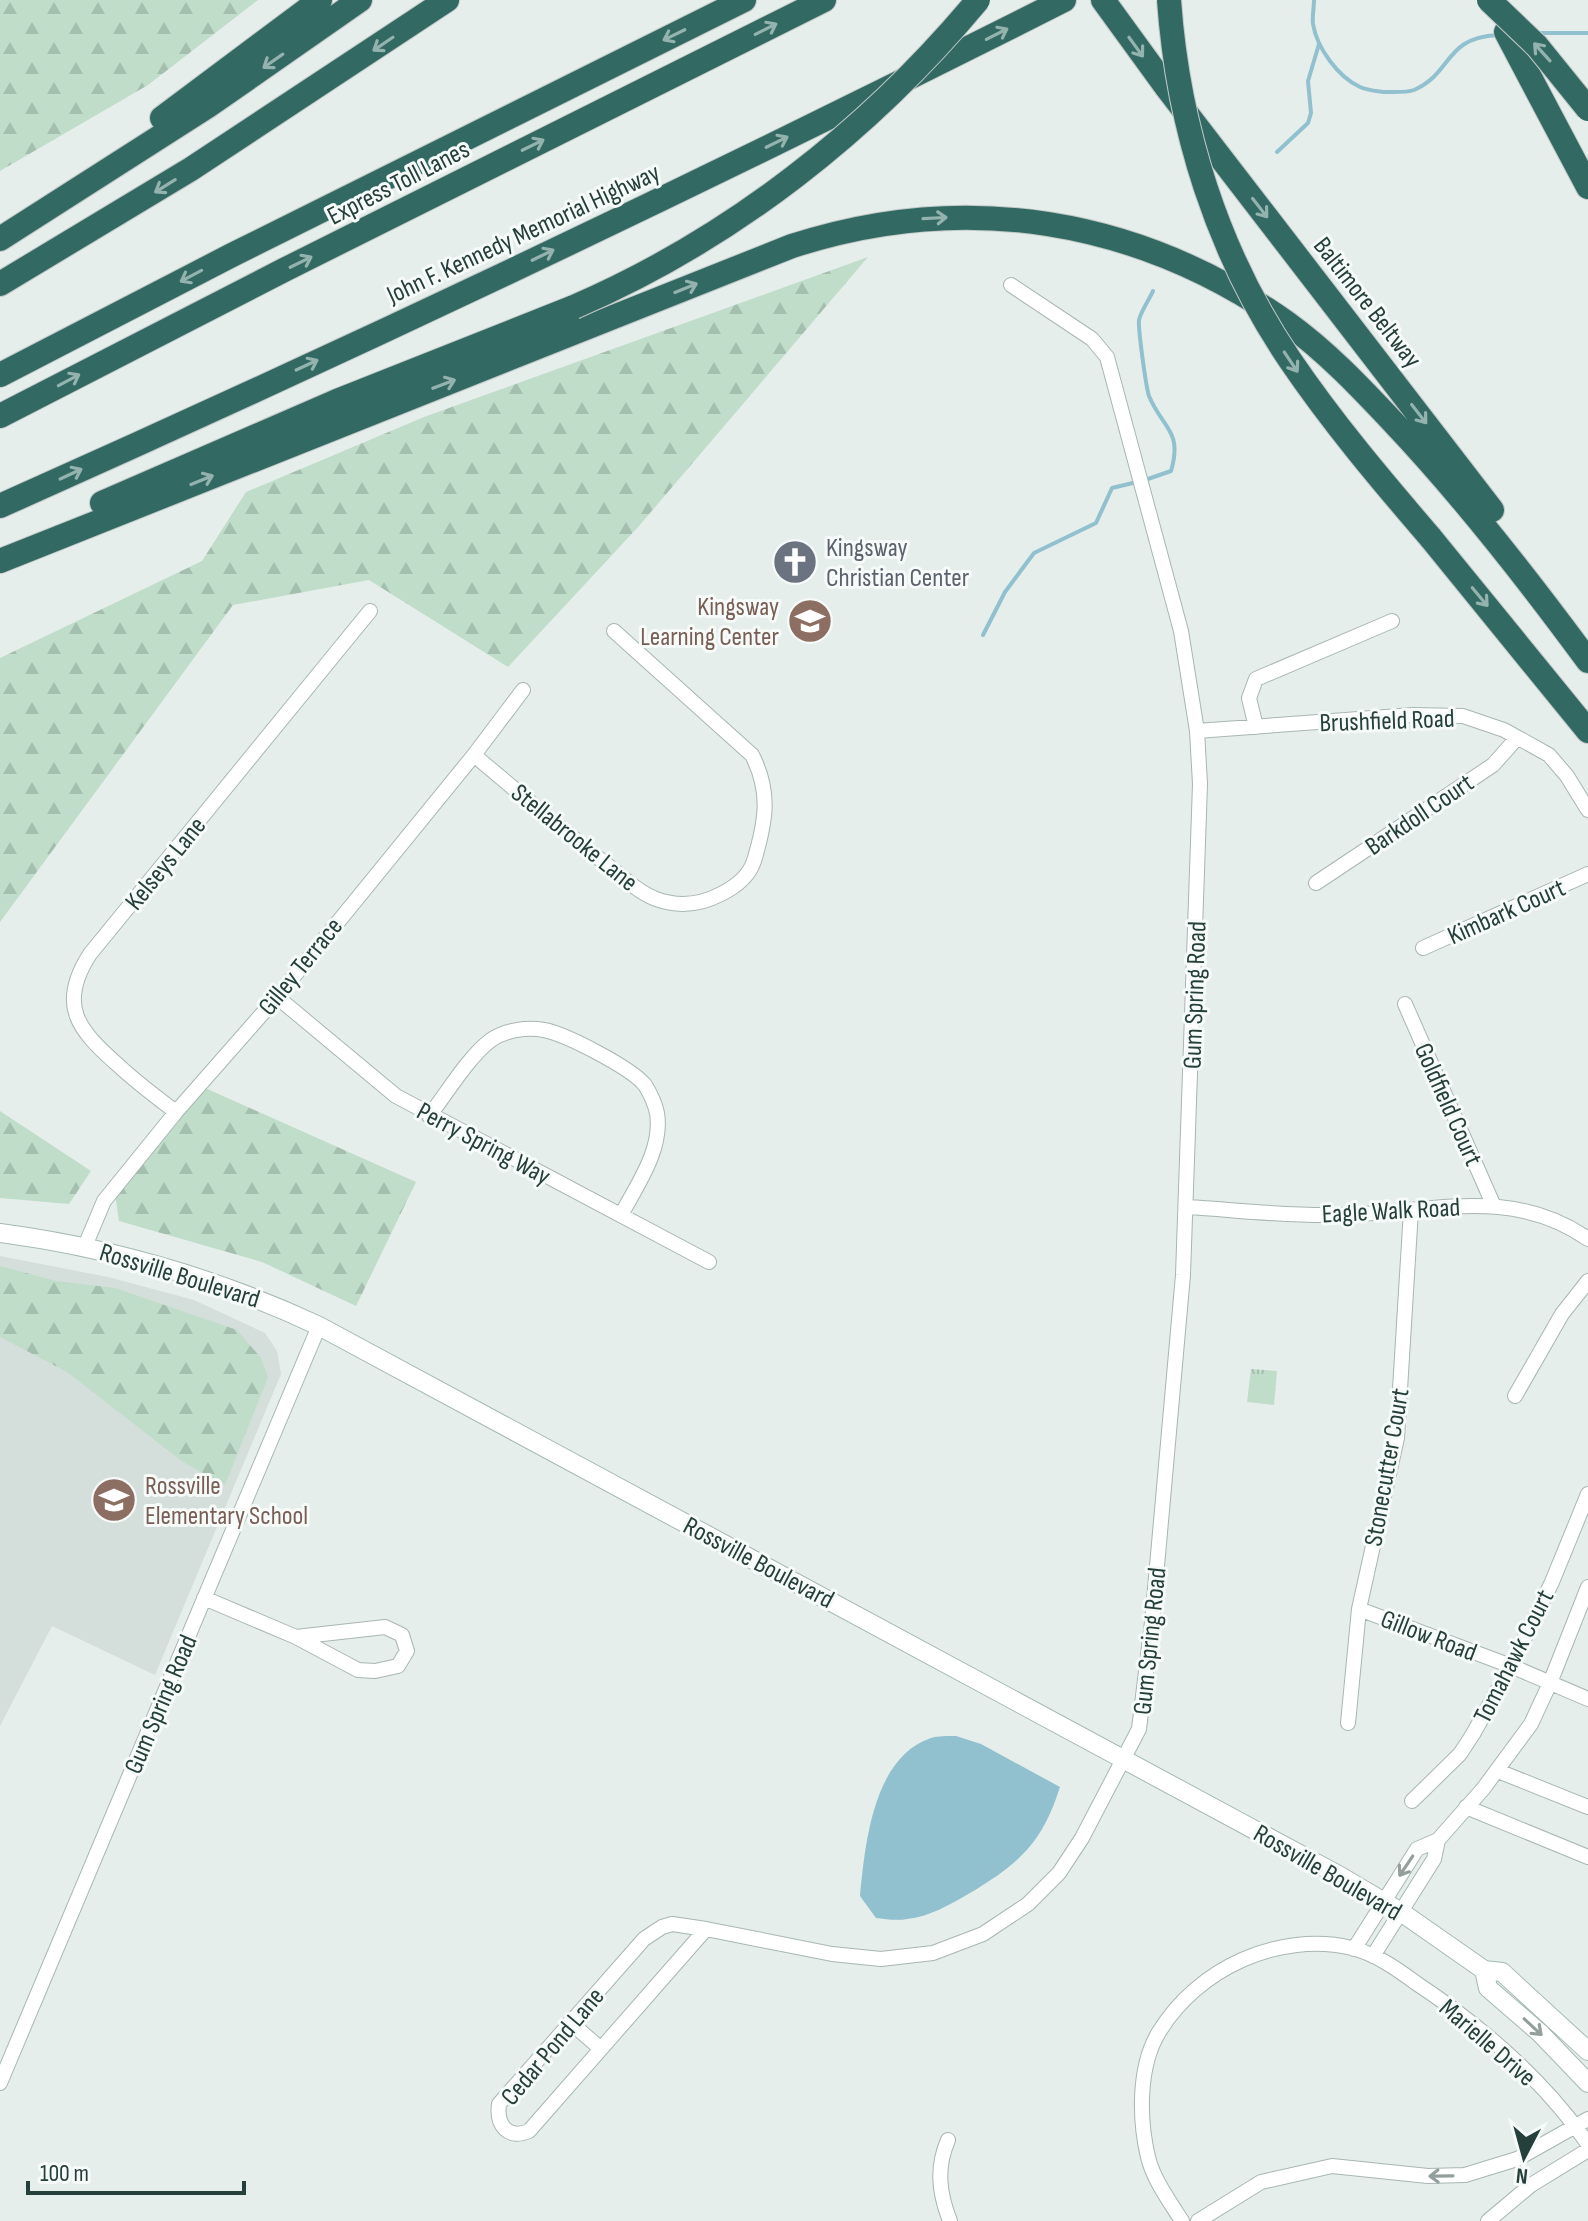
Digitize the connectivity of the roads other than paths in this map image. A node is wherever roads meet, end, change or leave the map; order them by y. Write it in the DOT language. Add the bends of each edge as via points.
graph roads {
  1 [pos="320,0"];
  2 [pos="360,0"];
  3 [pos="447,0"];
  4 [pos="744,0"];
  5 [pos="824,0"];
  6 [pos="978,0"];
  7 [pos="1103,0"];
  8 [pos="1169,0"];
  9 [pos="1063,1"];
  10 [pos="1495,12"];
  11 [pos="1588,109"];
  12 [pos="1588,187"];
  13 [pos="0,227"];
  14 [pos="0,239"];
  15 [pos="0,284"];
  16 [pos="1011,285"];
  17 [pos="0,375"];
  18 [pos="0,416"];
  19 [pos="0,506"];
  20 [pos="0,545"];
  21 [pos="0,561"];
  22 [pos="370,611"];
  23 [pos="1392,621"];
  24 [pos="614,631"];
  25 [pos="1588,639"];
  26 [pos="1588,661"];
  27 [pos="523,690"];
  28 [pos="1256,727"];
  29 [pos="1197,731"];
  30 [pos="1588,731"];
  31 [pos="1517,738"];
  32 [pos="474,755"];
  33 [pos="1588,810"];
  34 [pos="1588,874"];
  35 [pos="1316,883"];
  36 [pos="1423,948"];
  37 [pos="277,997"];
  38 [pos="1405,1004"];
  39 [pos="176,1112"];
  40 [pos="429,1116"];
  41 [pos="1493,1204"];
  42 [pos="1188,1207"];
  43 [pos="1411,1210"];
  44 [pos="621,1215"];
  45 [pos="0,1233"];
  46 [pos="1588,1239"];
  47 [pos="85,1246"];
  48 [pos="709,1262"];
  49 [pos="1588,1281"];
  50 [pos="319,1326"];
  51 [pos="1515,1396"];
  52 [pos="1588,1494"];
  53 [pos="1588,1588"];
  54 [pos="204,1598"];
  55 [pos="1359,1609"];
  56 [pos="296,1637"];
  57 [pos="1511,1666"];
  58 [pos="1550,1683"];
  59 [pos="1588,1699"];
  60 [pos="1348,1723"];
  61 [pos="1124,1760"];
  62 [pos="1498,1771"];
  63 [pos="1412,1801"];
  64 [pos="1466,1807"];
  65 [pos="1588,1807"];
  66 [pos="1438,1840"];
  67 [pos="1588,1857"];
  68 [pos="1383,1901"];
  69 [pos="1401,1912"];
  70 [pos="706,1929"];
  71 [pos="1354,1949"];
  72 [pos="1373,1956"];
  73 [pos="1484,1970"];
  74 [pos="570,2022"];
  75 [pos="601,2049"];
  76 [pos="1588,2051"];
  77 [pos="0,2083"];
  78 [pos="1588,2083"];
  79 [pos="1582,2123"];
  80 [pos="948,2140"];
  81 [pos="1588,2144"];
  82 [pos="1588,2150"];
  83 [pos="1517,2159"];
  84 [pos="1531,2185"];
  85 [pos="950,2221"];
  86 [pos="1182,2221"];
  87 [pos="1198,2221"];
  88 [pos="1488,2221"];
  1 -- 13 [label="highway" via="145,130"];
  2 -- 14 [label="highway, one-way" via="208,106"];
  3 -- 15 [label="highway, one-way" via="258,127"];
  4 -- 17 [label="highway, Express Toll Lanes, one-way"];
  18 -- 5 [label="highway, Express Toll Lanes, one-way"];
  6 -- 20 [label="highway, bridge" via="885,100 802,171 685,250 574,307"];
  7 -- 25 [label="highway, Baltimore Beltway, one-way"];
  8 -- 30 [label="highway, one-way, bridge" via="1176,65 1207,194 1237,267 1275,337 1304,381"];
  19 -- 9 [label="highway, John F. Kennedy Memorial Highway, one-way" via="474,288"];
  11 -- 10 [label="highway, one-way, bridge" via="1537,46"];
  10 -- 12 [label="highway"];
  16 -- 29 [label="street, Gum Spring Road" via="1092,339 1107,357 1181,631"];
  21 -- 26 [label="highway, one-way" via="792,246 880,223 995,217 1043,222 1137,245 1226,284 1288,324 1331,360 1442,474"];
  22 -- 39 [label="street, Kelseys Lane" via="78,973 74,997 88,1039"];
  23 -- 28 [label="street" via="1256,679 1249,698"];
  24 -- 32 [label="street, Stellabrooke Lane" via="752,755 762,774 766,794 758,847 752,867 735,887 696,904 653,898"];
  27 -- 32 [label="street, Gilley Terrace"];
  28 -- 29 [label="street, Brushfield Road"];
  28 -- 31 [label="street, Brushfield Road" via="1435,714 1476,719"];
  29 -- 42 [label="street, Gum Spring Road" via="1200,824"];
  31 -- 33 [label="street, Brushfield Road" via="1549,755"];
  31 -- 35 [label="street, Barkdoll Court" via="1493,765"];
  32 -- 37 [label="street, Gilley Terrace"];
  34 -- 36 [label="street, Kimbark Court"];
  37 -- 39 [label="street, Gilley Terrace"];
  37 -- 40 [label="street, Perry Spring Way" via="396,1096"];
  38 -- 41 [label="street, Goldfield Court"];
  39 -- 47 [label="street, Gilley Terrace" via="104,1201"];
  40 -- 44 [label="street, Perry Spring Way"];
  40 -- 44 [label="street" via="477,1054 509,1032 546,1030 585,1047 645,1085 657,1112 654,1148"];
  41 -- 43 [label="street, Eagle Walk Road"];
  41 -- 46 [label="street, Eagle Walk Road" via="1551,1218"];
  42 -- 43 [label="street, Eagle Walk Road" via="1333,1215"];
  42 -- 61 [label="street, Gum Spring Road" via="1152,1622 1139,1729"];
  43 -- 55 [label="street, Stonecutter Court" via="1397,1438"];
  44 -- 48 [label="street, Perry Spring Way"];
  45 -- 47 [label="main road, Rossville Boulevard"];
  47 -- 50 [label="main road, Rossville Boulevard" via="196,1276"];
  49 -- 51 [label="street" via="1562,1314"];
  50 -- 54 [label="street, Gum Spring Road"];
  50 -- 61 [label="main road, Rossville Boulevard"];
  52 -- 57 [label="street, Tomahawk Court"];
  53 -- 58 [label="street"];
  54 -- 56 [label="street"];
  54 -- 77 [label="street, Gum Spring Road"];
  55 -- 57 [label="street, Gillow Road"];
  55 -- 60 [label="street, Stonecutter Court"];
  56 -- 56 [label="street" via="358,1670 398,1666 407,1651 402,1635 385,1627"];
  57 -- 58 [label="street, Gillow Road"];
  57 -- 63 [label="street, Tomahawk Court" via="1460,1754"];
  58 -- 59 [label="street, Gillow Road"];
  58 -- 62 [label="street" via="1531,1724"];
  61 -- 68 [label="main road, Rossville Boulevard"];
  61 -- 70 [label="street, Cedar Pond Lane" via="1059,1873 1007,1920 958,1945 907,1957 856,1957"];
  62 -- 64 [label="street"];
  62 -- 65 [label="street"];
  64 -- 66 [label="street"];
  64 -- 67 [label="street"];
  66 -- 68 [label="street, one-way" via="1417,1849"];
  66 -- 69 [label="street" via="1434,1859"];
  68 -- 69 [label="main road, Rossville Boulevard"];
  68 -- 71 [label="street"];
  69 -- 72 [label="street"];
  69 -- 73 [label="main road, Rossville Boulevard"];
  70 -- 74 [label="street, Cedar Pond Lane" via="672,1924 653,1932"];
  70 -- 75 [label="street, Cedar Pond Lane"];
  71 -- 72 [label="street, Marielle Drive"];
  71 -- 86 [label="street, Marielle Drive" via="1317,1944 1264,1950 1222,1969 1186,1998 1158,2033 1143,2093 1148,2159"];
  72 -- 79 [label="street, Marielle Drive" via="1457,2010"];
  73 -- 76 [label="main road, Rossville Boulevard" via="1502,1972"];
  73 -- 78 [label="main road, Rossville Boulevard, one-way" via="1488,1988"];
  74 -- 75 [label="street"];
  74 -- 75 [label="street, Cedar Pond Lane" via="499,2104 500,2126 520,2135 529,2131"];
  79 -- 81 [label="street, Marielle Drive"];
  79 -- 83 [label="street"];
  80 -- 85 [label="street" via="939,2179"];
  82 -- 84 [label="street"];
  83 -- 84 [label="street"];
  83 -- 87 [label="street, one-way" via="1465,2175 1332,2166 1261,2182"];
  84 -- 88 [label="street"];
}
